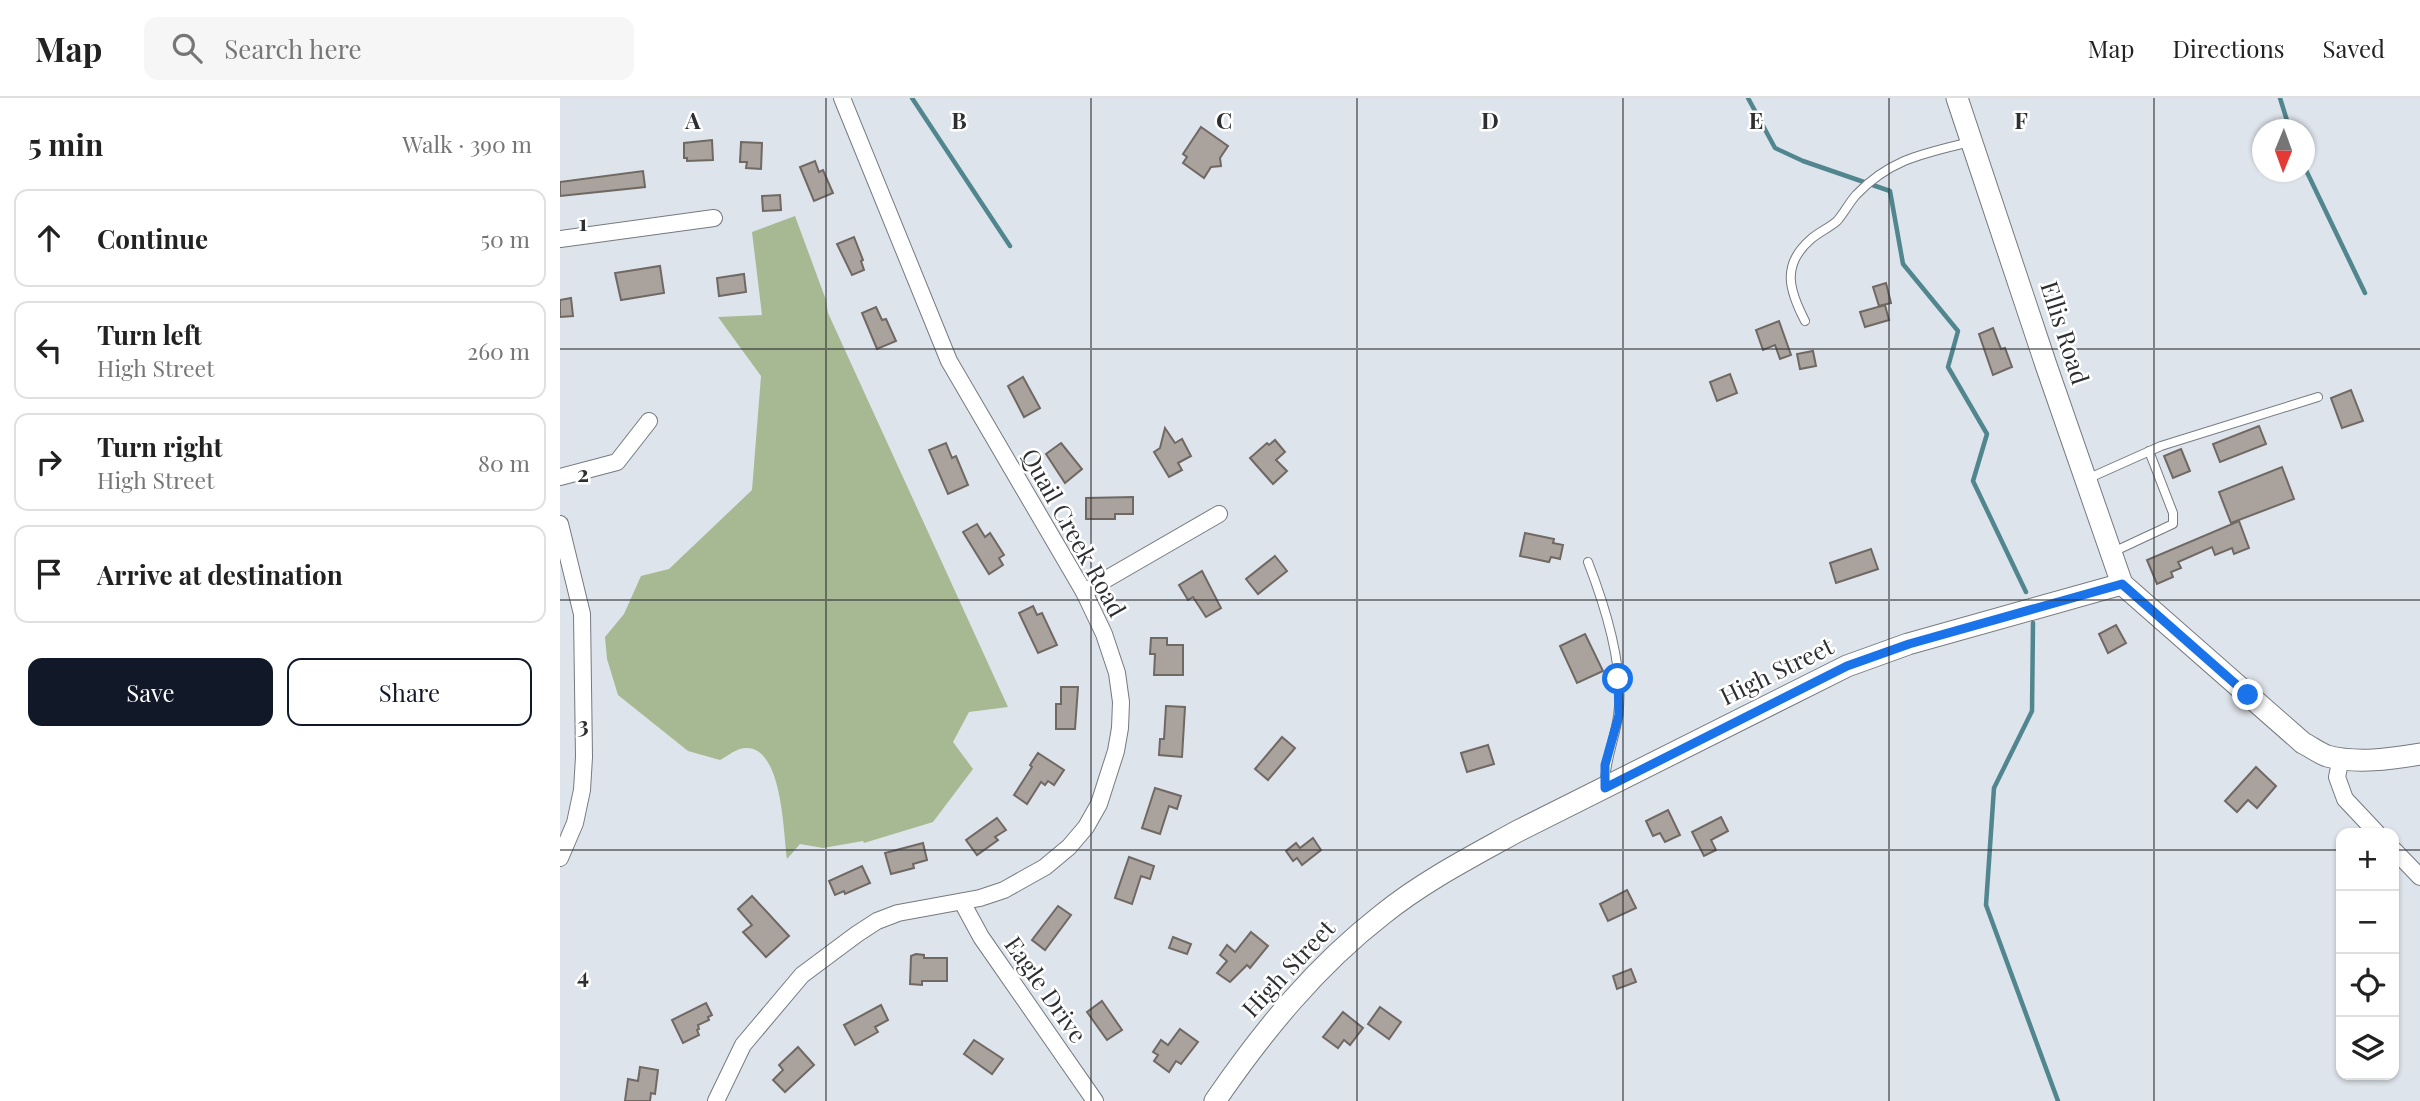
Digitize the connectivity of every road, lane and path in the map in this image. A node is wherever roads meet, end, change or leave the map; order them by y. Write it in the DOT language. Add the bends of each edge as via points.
graph roads {
  1 [pos="842,98"];
  2 [pos="1957,98"];
  3 [pos="1973,142"];
  4 [pos="714,218"];
  5 [pos="560,239"];
  6 [pos="1805,321"];
  7 [pos="2318,397"];
  8 [pos="649,421"];
  9 [pos="2149,451"];
  10 [pos="560,477"];
  11 [pos="2085,479"];
  12 [pos="1219,514"];
  13 [pos="560,524"];
  14 [pos="2110,553"];
  15 [pos="1588,562"];
  16 [pos="2122,584"];
  17 [pos="1084,592"];
  18 [pos="2420,754"];
  19 [pos="2341,758"];
  20 [pos="1605,788"];
  21 [pos="2372,828"];
  22 [pos="2399,855"];
  23 [pos="560,858"];
  24 [pos="2420,877"];
  25 [pos="962,902"];
  26 [pos="716,1101"];
  27 [pos="1095,1101"];
  28 [pos="1215,1101"];
  1 -- 17 [label="street, Quail Creek Road" via="949,361"];
  2 -- 3 [label="street, Ellis Road"];
  3 -- 6 [label="lane" via="1913,156 1885,169 1857,194 1836,222 1810,240 1795,256 1791,274 1793,297"];
  3 -- 11 [label="street, Ellis Road"];
  4 -- 5 [label="street"];
  7 -- 9 [label="lane"];
  8 -- 10 [label="street" via="617,462"];
  9 -- 11 [label="lane"];
  9 -- 14 [label="lane" via="2173,524"];
  11 -- 14 [label="street, Ellis Road"];
  12 -- 17 [label="street"];
  13 -- 23 [label="street" via="582,614 584,757 575,823"];
  14 -- 16 [label="street, Ellis Road"];
  15 -- 20 [label="lane" via="1606,610 1618,679 1619,715 1605,765"];
  16 -- 19 [label="street" via="2303,743"];
  16 -- 20 [label="street, High Street" via="1847,666"];
  17 -- 25 [label="street, Quail Creek Road" via="1117,673 1121,702 1108,782 1086,827 1045,867 1004,891"];
  18 -- 19 [label="street"];
  19 -- 21 [label="street" via="2337,777 2344,799"];
  20 -- 28 [label="street, High Street" via="1465,860 1385,912 1320,970 1269,1027"];
  22 -- 24 [label="street"];
  25 -- 26 [label="street, Quail Creek Road" via="877,921 802,975 743,1045"];
  25 -- 27 [label="street, Eagle Drive" via="981,937"];
}
